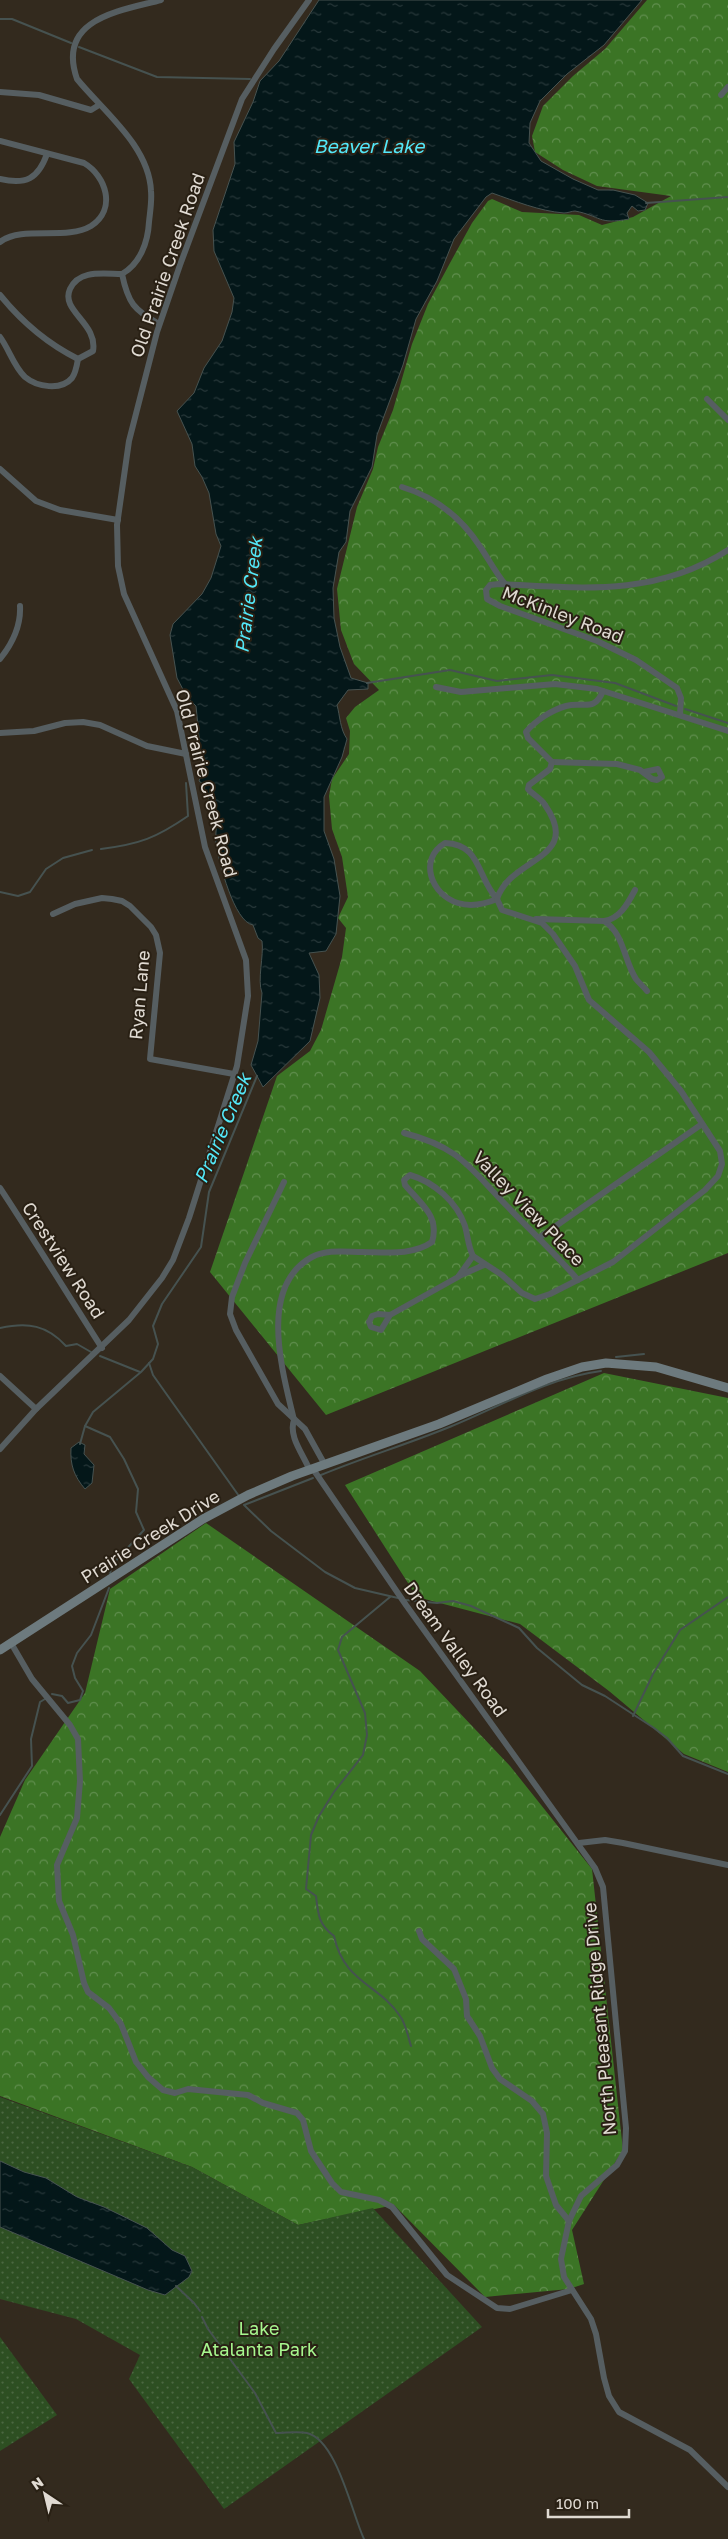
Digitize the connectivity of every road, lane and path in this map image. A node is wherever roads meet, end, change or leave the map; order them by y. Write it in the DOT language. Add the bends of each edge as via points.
graph roads {
  1 [pos="161,0"];
  2 [pos="309,0"];
  3 [pos="728,87"];
  4 [pos="0,92"];
  5 [pos="721,95"];
  6 [pos="98,106"];
  7 [pos="0,141"];
  8 [pos="47,154"];
  9 [pos="0,179"];
  10 [pos="0,242"];
  11 [pos="122,274"];
  12 [pos="0,295"];
  13 [pos="160,324"];
  14 [pos="0,337"];
  15 [pos="78,360"];
  16 [pos="706,399"];
  17 [pos="728,420"];
  18 [pos="0,469"];
  19 [pos="402,487"];
  20 [pos="118,520"];
  21 [pos="728,550"];
  22 [pos="505,584"];
  23 [pos="20,606"];
  24 [pos="0,659"];
  25 [pos="436,687"];
  26 [pos="603,691"];
  27 [pos="680,714"];
  28 [pos="728,731"];
  29 [pos="0,733"];
  30 [pos="186,754"];
  31 [pos="552,762"];
  32 [pos="644,772"];
  33 [pos="635,890"];
  34 [pos="497,899"];
  35 [pos="53,914"];
  36 [pos="535,919"];
  37 [pos="604,921"];
  38 [pos="647,991"];
  39 [pos="234,1074"];
  40 [pos="702,1124"];
  41 [pos="404,1133"];
  42 [pos="725,1170"];
  43 [pos="284,1182"];
  44 [pos="0,1188"];
  45 [pos="540,1237"];
  46 [pos="473,1256"];
  47 [pos="484,1265"];
  48 [pos="458,1277"];
  49 [pos="578,1280"];
  50 [pos="390,1315"];
  51 [pos="102,1348"];
  52 [pos="0,1376"];
  53 [pos="728,1388"];
  54 [pos="36,1409"];
  55 [pos="294,1420"];
  56 [pos="0,1450"];
  57 [pos="325,1465"];
  58 [pos="311,1470"];
  59 [pos="11,1643"];
  60 [pos="0,1650"];
  61 [pos="579,1843"];
  62 [pos="728,1865"];
  63 [pos="419,1931"];
  64 [pos="569,2221"];
  65 [pos="572,2290"];
  66 [pos="728,2487"];
  1 -- 6 [label="street" via="104,17 88,24 79,34 72,53 72,66 77,79"];
  2 -- 13 [label="street, Old Prairie Creek Road" via="242,99"];
  3 -- 5 [label="street"];
  4 -- 6 [label="street" via="39,95 90,110"];
  6 -- 11 [label="street" via="133,143 147,171 151,191 148,233 131,269"];
  7 -- 8 [label="street"];
  8 -- 9 [label="street" via="42,167 32,178 22,182"];
  8 -- 10 [label="street" via="84,163 95,170 107,193 100,218 74,232 13,236"];
  11 -- 13 [label="street" via="131,304 141,314"];
  11 -- 15 [label="street" via="83,276 74,280 68,292 69,301 92,333 94,341 93,350"];
  12 -- 15 [label="street" via="33,329"];
  13 -- 20 [label="street, Old Prairie Creek Road" via="129,442"];
  14 -- 15 [label="street" via="25,376 40,385 64,384 73,377"];
  16 -- 17 [label="street"];
  18 -- 20 [label="street" via="36,501 60,510"];
  19 -- 22 [label="street" via="428,497 460,520"];
  20 -- 30 [label="street, Old Prairie Creek Road" via="118,566 124,594 177,711"];
  21 -- 22 [label="street" via="684,573 647,584 590,588"];
  22 -- 27 [label="street, McKinley Road" via="490,585 485,593 488,599 618,650 677,688 681,698"];
  23 -- 24 [label="street" via="17,630"];
  25 -- 26 [label="street" via="462,692 555,684"];
  26 -- 27 [label="street"];
  26 -- 31 [label="street" via="598,701 591,705 568,705 532,725 526,732"];
  27 -- 28 [label="street"];
  29 -- 30 [label="street" via="84,722 100,725 147,746"];
  30 -- 39 [label="street, Old Prairie Creek Road" via="205,847 246,960 248,996"];
  31 -- 32 [label="street" via="601,762"];
  31 -- 34 [label="street" via="550,769 528,789 545,804 558,832 555,844 501,887"];
  33 -- 37 [label="street" via="626,907"];
  34 -- 34 [label="street" via="469,905 447,897 435,883 430,867 436,848 445,842 458,843 469,850 485,884"];
  34 -- 36 [label="street" via="502,910"];
  35 -- 39 [label="street, Ryan Lane" via="74,904 102,898 122,901 130,906 151,926 160,954 150,1059"];
  36 -- 37 [label="street"];
  36 -- 40 [label="street" via="542,922 565,949 589,1000 649,1052 681,1091"];
  37 -- 38 [label="street" via="616,932 636,978"];
  39 -- 51 [label="street, Old Prairie Creek Road" via="173,1260 146,1300"];
  40 -- 42 [label="street" via="720,1151"];
  40 -- 45 [label="street"];
  41 -- 45 [label="street, Valley View Place" via="439,1145 467,1162"];
  42 -- 49 [label="street" via="705,1190 613,1262"];
  43 -- 55 [label="street" via="245,1263 232,1297 230,1314 278,1404"];
  44 -- 51 [label="street, Crestview Road"];
  45 -- 49 [label="street, Valley View Place"];
  46 -- 47 [label="street"];
  46 -- 48 [label="street"];
  46 -- 55 [label="street, Dream Valley Road" via="459,1212 435,1188 410,1175 404,1180 405,1185 430,1214 436,1229 432,1242 422,1249 404,1252 332,1252 313,1257 297,1269 285,1288 278,1331"];
  47 -- 48 [label="street"];
  47 -- 49 [label="street" via="535,1299"];
  48 -- 50 [label="street"];
  51 -- 54 [label="street, Old Prairie Creek Road"];
  52 -- 54 [label="street"];
  53 -- 57 [label="main road, Prairie Creek Drive" via="656,1367 606,1363 582,1367"];
  54 -- 56 [label="street, Old Prairie Creek Road"];
  55 -- 57 [label="street" via="305,1429"];
  55 -- 58 [label="street, Dream Valley Road" via="294,1438"];
  57 -- 58 [label="main road, Prairie Creek Drive"];
  58 -- 59 [label="main road, Prairie Creek Drive" via="269,1485 214,1513"];
  58 -- 61 [label="street, Dream Valley Road"];
  59 -- 60 [label="main road, Prairie Creek Drive"];
  59 -- 65 [label="street" via="32,1679 70,1725 78,1740 78,1818 57,1865 59,1901 73,1935 88,1992 109,2008 120,2024 136,2062 148,2077 163,2090 248,2095 297,2113 303,2120 311,2152 341,2192 392,2206 447,2274 497,2308 510,2309"];
  61 -- 62 [label="street" via="605,1840"];
  61 -- 64 [label="street, North Pleasant Ridge Drive" via="603,1887 625,2151 617,2165 580,2196"];
  63 -- 64 [label="street" via="422,1939 454,1969 466,2000 467,2016 480,2036 492,2068 505,2083 532,2101 542,2114 548,2133 546,2176 556,2205"];
  64 -- 65 [label="street, North Pleasant Ridge Drive" via="561,2259 564,2277"];
  65 -- 66 [label="street, North Pleasant Ridge Drive" via="591,2319 609,2396 619,2412 690,2450"];
}
